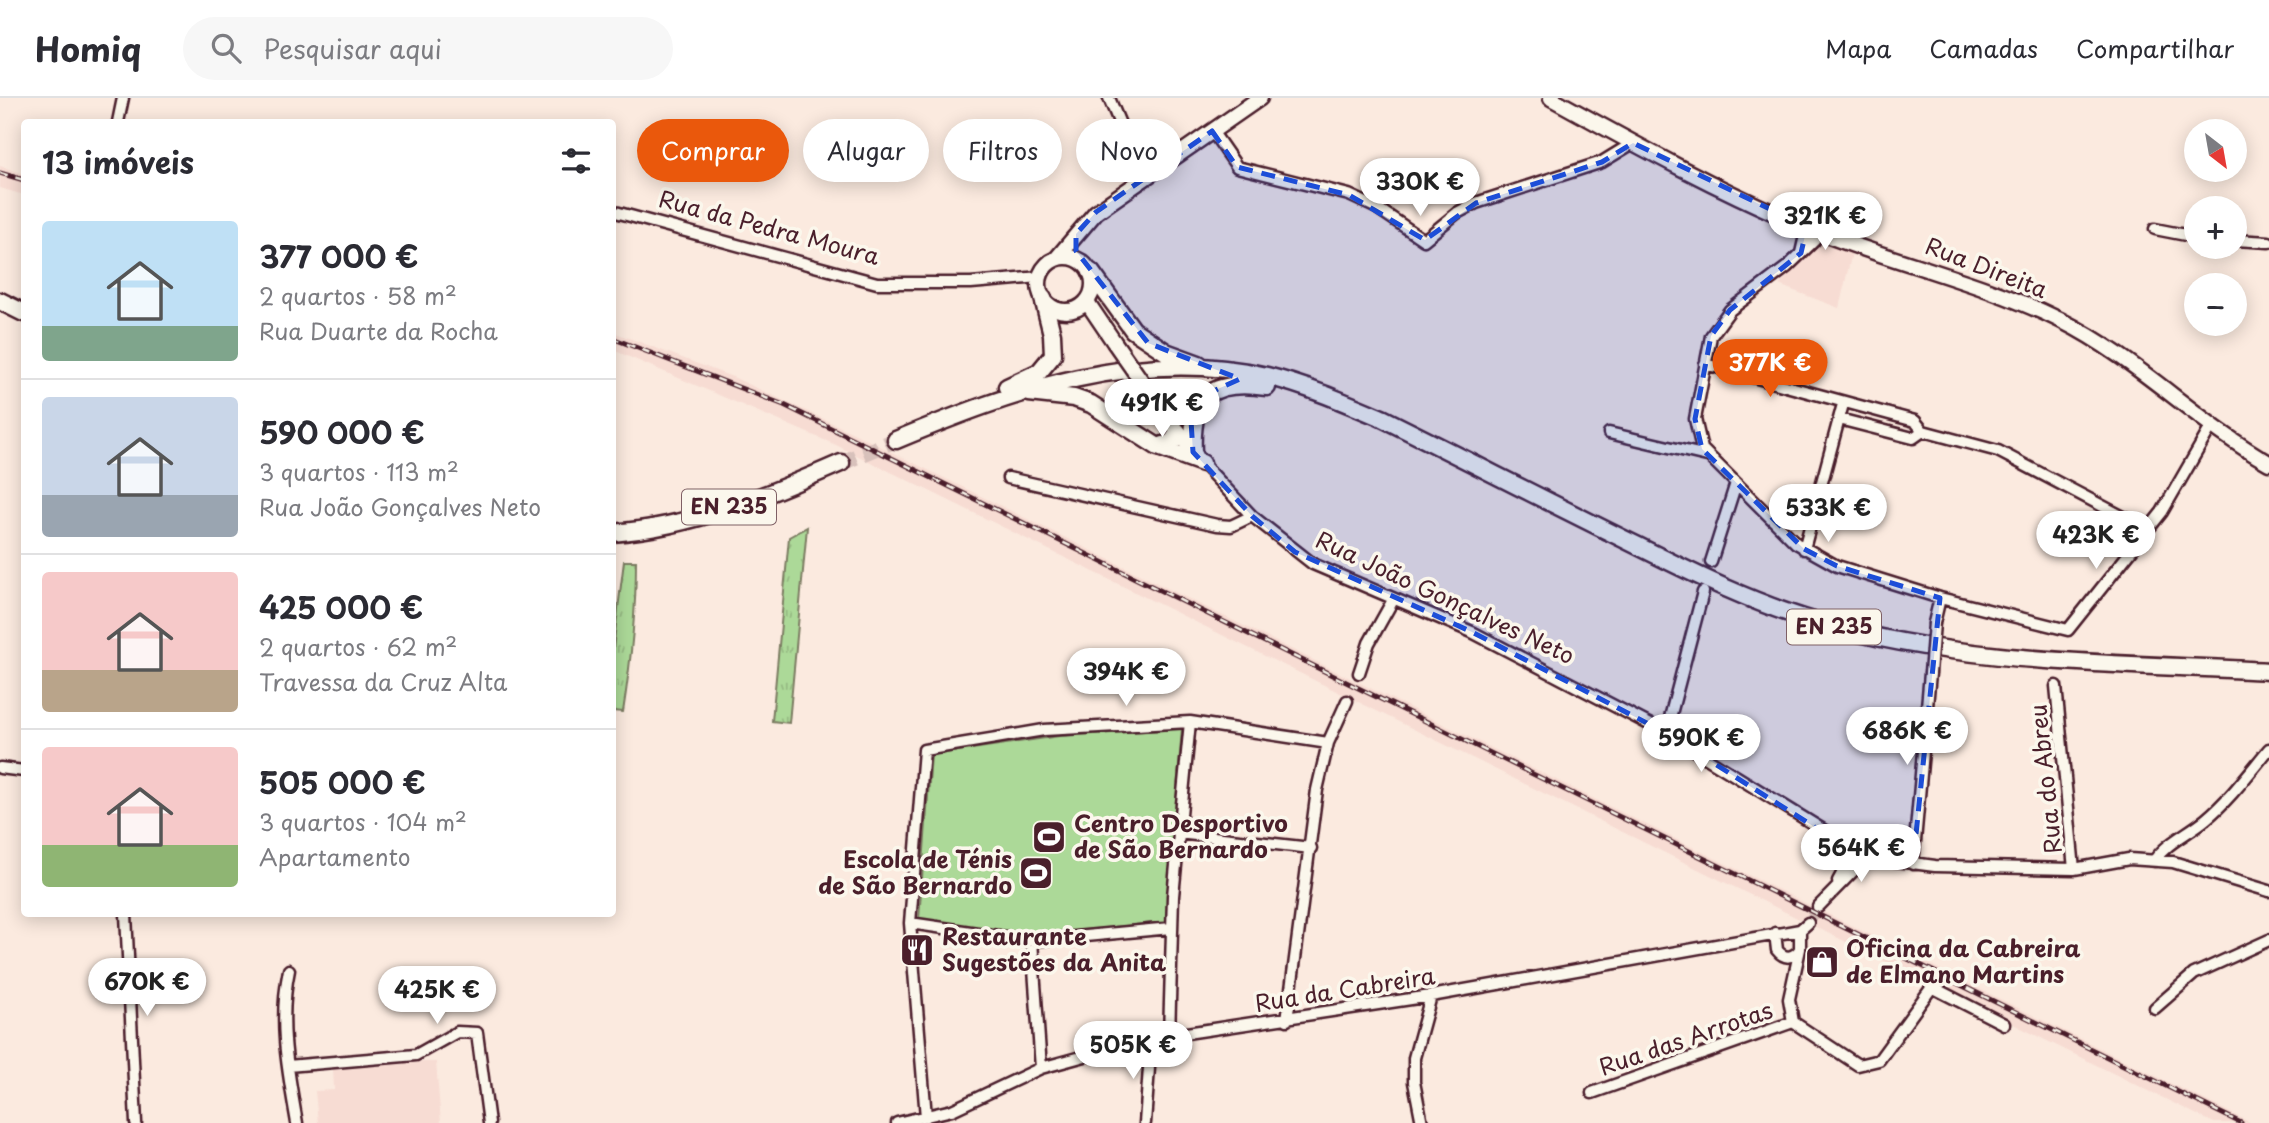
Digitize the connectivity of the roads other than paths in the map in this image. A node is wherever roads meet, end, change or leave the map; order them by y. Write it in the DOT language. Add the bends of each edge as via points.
graph roads {
  1 [pos="123,98"];
  2 [pos="1109,98"];
  3 [pos="1260,98"];
  4 [pos="1552,98"];
  5 [pos="119,119"];
  6 [pos="1118,119"];
  7 [pos="1212,131"];
  8 [pos="1633,143"];
  9 [pos="1182,151"];
  10 [pos="1138,182"];
  11 [pos="616,212"];
  12 [pos="1812,229"];
  13 [pos="2155,229"];
  14 [pos="1076,234"];
  15 [pos="2184,235"];
  16 [pos="2247,241"];
  17 [pos="2269,242"];
  18 [pos="1057,258"];
  19 [pos="1079,259"];
  20 [pos="1091,272"];
  21 [pos="1040,277"];
  22 [pos="1043,298"];
  23 [pos="0,301"];
  24 [pos="1087,302"];
  25 [pos="21,312"];
  26 [pos="1705,364"];
  27 [pos="1211,369"];
  28 [pos="1016,392"];
  29 [pos="1333,397"];
  30 [pos="1843,404"];
  31 [pos="963,412"];
  32 [pos="1839,419"];
  33 [pos="1181,426"];
  34 [pos="2211,427"];
  35 [pos="1923,432"];
  36 [pos="1609,433"];
  37 [pos="896,440"];
  38 [pos="1158,447"];
  39 [pos="1197,458"];
  40 [pos="1712,459"];
  41 [pos="841,463"];
  42 [pos="2269,463"];
  43 [pos="1008,478"];
  44 [pos="1736,483"];
  45 [pos="1252,516"];
  46 [pos="2148,530"];
  47 [pos="616,532"];
  48 [pos="1804,549"];
  49 [pos="1711,562"];
  50 [pos="1703,592"];
  51 [pos="1940,598"];
  52 [pos="1393,600"];
  53 [pos="2269,671"];
  54 [pos="1359,673"];
  55 [pos="2056,686"];
  56 [pos="1347,701"];
  57 [pos="1190,722"];
  58 [pos="1666,733"];
  59 [pos="1328,743"];
  60 [pos="2269,749"];
  61 [pos="0,768"];
  62 [pos="21,771"];
  63 [pos="1178,832"];
  64 [pos="1311,848"];
  65 [pos="1854,852"];
  66 [pos="1867,857"];
  67 [pos="2154,861"];
  68 [pos="1913,864"];
  69 [pos="2074,869"];
  70 [pos="1834,887"];
  71 [pos="2269,891"];
  72 [pos="1818,907"];
  73 [pos="126,917"];
  74 [pos="910,923"];
  75 [pos="1171,928"];
  76 [pos="1775,933"];
  77 [pos="2269,940"];
  78 [pos="1032,941"];
  79 [pos="1800,950"];
  80 [pos="1786,957"];
  81 [pos="289,970"];
  82 [pos="1793,976"];
  83 [pos="1432,996"];
  84 [pos="2155,1008"];
  85 [pos="1287,1020"];
  86 [pos="1793,1022"];
  87 [pos="2004,1024"];
  88 [pos="1169,1036"];
  89 [pos="1147,1039"];
  90 [pos="288,1066"];
  91 [pos="1041,1068"];
  92 [pos="1592,1093"];
  93 [pos="926,1117"];
  94 [pos="136,1123"];
  95 [pos="297,1123"];
  96 [pos="489,1123"];
  97 [pos="897,1123"];
  98 [pos="1145,1123"];
  99 [pos="1422,1123"];
  1 -- 5 [label="street"];
  2 -- 6 [label="street"];
  3 -- 7 [label="main road"];
  4 -- 8 [label="main road, Rua Direita"];
  7 -- 8 [label="street" via="1237,167 1349,195 1424,240 1476,203 1602,162"];
  7 -- 9 [label="main road"];
  8 -- 12 [label="main road, Rua Direita"];
  10 -- 14 [label="main road" via="1096,212"];
  11 -- 21 [label="street, Rua da Pedra Moura" via="877,282 971,284"];
  12 -- 26 [label="street" via="1814,241 1771,281 1730,310 1711,336"];
  12 -- 34 [label="main road, Rua Direita" via="2056,318 2125,358"];
  13 -- 15 [label="street"];
  14 -- 18 [label="main road"];
  14 -- 19 [label="main road"];
  16 -- 17 [label="street"];
  18 -- 19 [label="main road"];
  18 -- 21 [label="main road"];
  19 -- 20 [label="main road"];
  20 -- 24 [label="main road" via="1093,288"];
  20 -- 27 [label="main road" via="1133,330 1148,343"];
  21 -- 22 [label="main road"];
  22 -- 24 [label="main road" via="1064,311"];
  22 -- 31 [label="main road" via="1054,345 1048,363 1040,372"];
  23 -- 25 [label="main road"];
  24 -- 33 [label="main road, bridge" via="1149,392"];
  26 -- 30 [label="street"];
  26 -- 40 [label="street" via="1695,419 1702,449"];
  27 -- 28 [label="main road, EN 235" via="1102,371"];
  27 -- 29 [label="main road, EN 235" via="1264,376"];
  28 -- 31 [label="main road, EN 235"];
  28 -- 38 [label="main road" via="1091,404"];
  29 -- 33 [label="main road" via="1249,384 1226,386 1209,393"];
  29 -- 53 [label="main road, EN 235" via="1750,600 1817,622 1925,647 1999,656"];
  30 -- 32 [label="street"];
  30 -- 35 [label="street" via="1915,421"];
  31 -- 37 [label="main road, EN 235"];
  32 -- 35 [label="street" via="1913,438"];
  32 -- 48 [label="street"];
  33 -- 38 [label="main road" via="1172,442"];
  33 -- 39 [label="main road"];
  34 -- 42 [label="main road, Rua Direita"];
  34 -- 46 [label="street"];
  35 -- 46 [label="street" via="1998,451"];
  36 -- 40 [label="street"];
  38 -- 39 [label="main road"];
  39 -- 45 [label="street, Rua João Gonçalves Neto"];
  40 -- 44 [label="street"];
  41 -- 47 [label="main road, EN 235" via="702,516"];
  43 -- 45 [label="street" via="1217,525 1231,526"];
  44 -- 48 [label="street"];
  44 -- 49 [label="street"];
  45 -- 52 [label="street, Rua João Gonçalves Neto" via="1313,564"];
  46 -- 51 [label="street" via="2068,630"];
  48 -- 51 [label="street" via="1838,566"];
  50 -- 58 [label="street"];
  51 -- 68 [label="street, bridge"];
  52 -- 54 [label="street"];
  52 -- 58 [label="street, Rua João Gonçalves Neto" via="1472,632"];
  55 -- 69 [label="street, Rua do Abreu"];
  56 -- 59 [label="street"];
  57 -- 59 [label="street"];
  57 -- 63 [label="street"];
  57 -- 74 [label="street" via="1044,730 925,750"];
  58 -- 65 [label="street, Rua João Gonçalves Neto"];
  59 -- 64 [label="street"];
  60 -- 67 [label="street" via="2238,788 2205,820 2162,849"];
  61 -- 62 [label="street"];
  63 -- 64 [label="street"];
  63 -- 75 [label="street"];
  64 -- 85 [label="street"];
  65 -- 66 [label="street, Rua João Gonçalves Neto"];
  65 -- 70 [label="street"];
  66 -- 68 [label="street, Rua João Gonçalves Neto"];
  66 -- 70 [label="street"];
  67 -- 69 [label="street, Rua João Gonçalves Neto" via="2129,859"];
  67 -- 71 [label="street, Rua João Gonçalves Neto" via="2173,862"];
  68 -- 69 [label="street, Rua João Gonçalves Neto"];
  70 -- 72 [label="street"];
  73 -- 94 [label="street"];
  74 -- 78 [label="street"];
  74 -- 93 [label="street"];
  75 -- 78 [label="street"];
  75 -- 88 [label="street"];
  76 -- 79 [label="street, Rua da Cabreira" via="1804,926"];
  76 -- 80 [label="street" via="1777,950"];
  76 -- 83 [label="street, Rua da Cabreira"];
  77 -- 84 [label="street" via="2194,974"];
  78 -- 91 [label="street"];
  79 -- 80 [label="street"];
  79 -- 82 [label="street"];
  80 -- 82 [label="street"];
  81 -- 90 [label="street" via="283,1000"];
  82 -- 86 [label="street" via="1789,999"];
  83 -- 85 [label="street, Rua da Cabreira"];
  83 -- 99 [label="street" via="1414,1058"];
  85 -- 88 [label="street, Rua da Cabreira"];
  86 -- 87 [label="street" via="1858,1065 1879,1060 1932,987"];
  86 -- 92 [label="street, Rua das Arrotas"];
  88 -- 89 [label="street, Rua da Cabreira"];
  89 -- 91 [label="street, Rua da Cabreira"];
  89 -- 98 [label="street"];
  90 -- 95 [label="street"];
  90 -- 96 [label="street" via="416,1055 457,1032 477,1033"];
  91 -- 93 [label="street, Rua da Cabreira"];
  93 -- 97 [label="street, Rua da Cabreira"];
}
